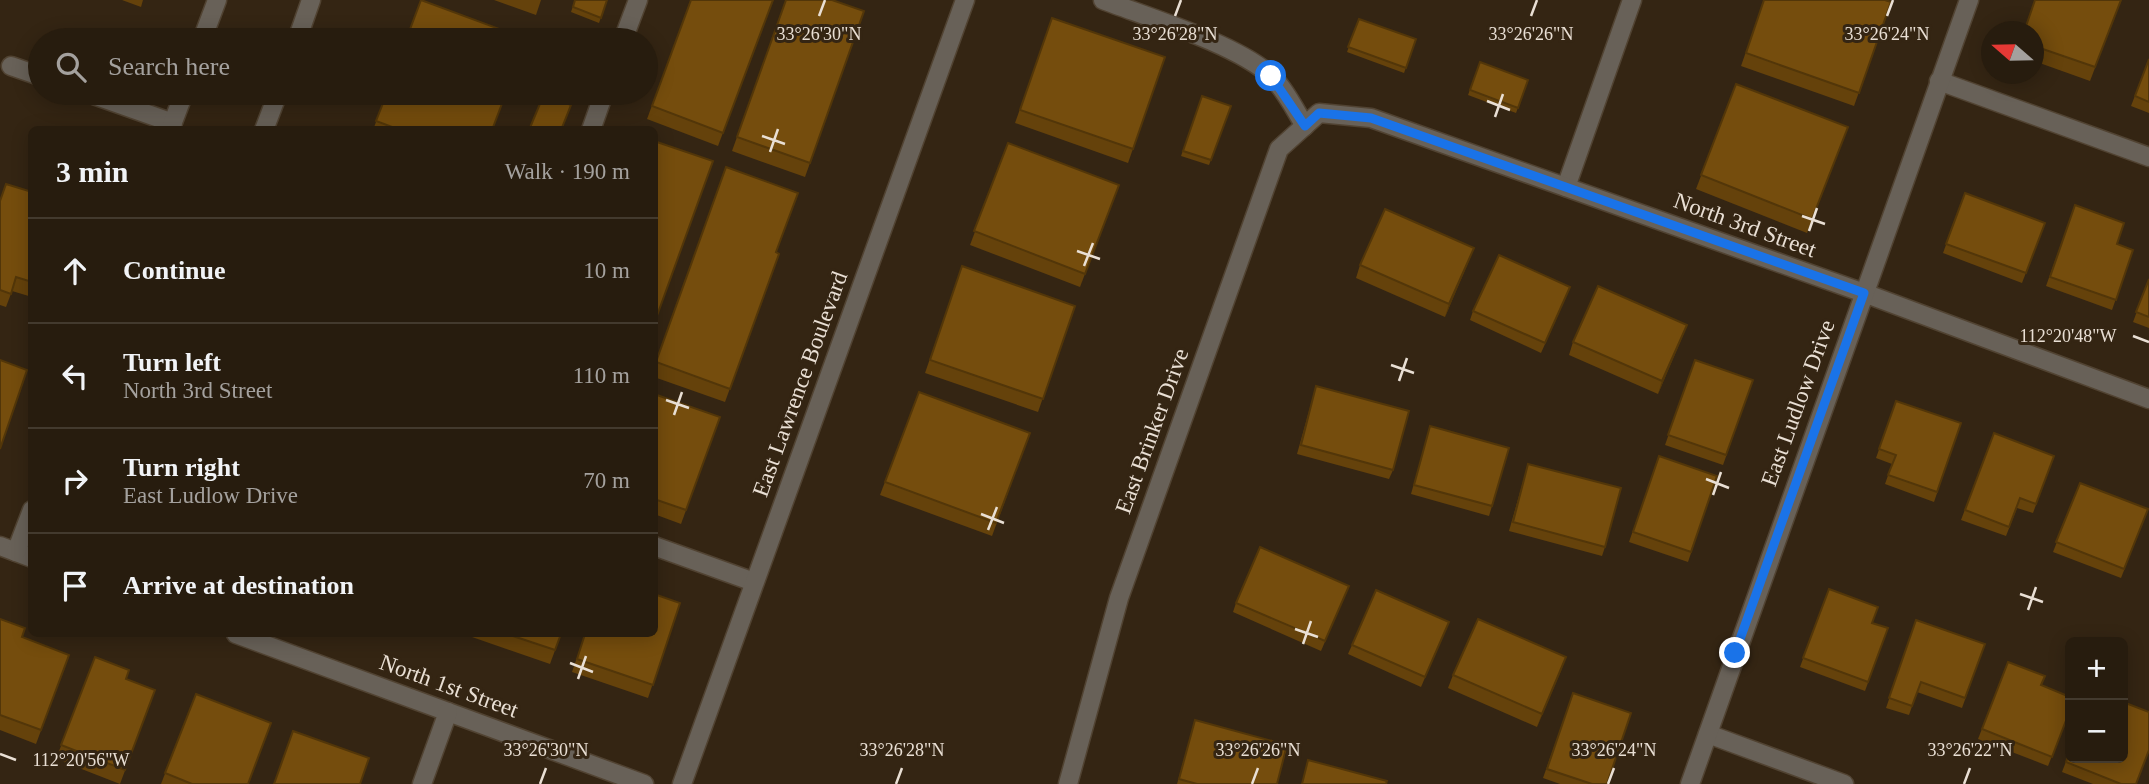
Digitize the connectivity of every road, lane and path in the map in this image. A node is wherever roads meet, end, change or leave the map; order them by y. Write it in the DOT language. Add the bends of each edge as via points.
graph roads {
  1 [pos="217,0"];
  2 [pos="311,0"];
  3 [pos="638,0"];
  4 [pos="965,0"];
  5 [pos="1103,0"];
  6 [pos="1632,0"];
  7 [pos="1969,0"];
  8 [pos="206,28"];
  9 [pos="301,28"];
  10 [pos="628,28"];
  11 [pos="11,66"];
  12 [pos="28,72"];
  13 [pos="1939,81"];
  14 [pos="119,105"];
  15 [pos="180,105"];
  16 [pos="273,105"];
  17 [pos="600,105"];
  18 [pos="1319,113"];
  19 [pos="172,126"];
  20 [pos="266,126"];
  21 [pos="592,126"];
  22 [pos="1305,126"];
  23 [pos="2149,157"];
  24 [pos="1566,187"];
  25 [pos="1864,293"];
  26 [pos="2149,399"];
  27 [pos="28,520"];
  28 [pos="658,547"];
  29 [pos="16,552"];
  30 [pos="754,582"];
  31 [pos="244,637"];
  32 [pos="448,712"];
  33 [pos="1708,734"];
  34 [pos="422,784"];
  35 [pos="644,784"];
  36 [pos="682,784"];
  37 [pos="1068,784"];
  38 [pos="1690,784"];
  39 [pos="1844,784"];
  1 -- 8 [label="street"];
  2 -- 9 [label="street"];
  3 -- 10 [label="street"];
  4 -- 30 [label="street, East Lawrence Boulevard"];
  5 -- 22 [label="street" via="1246,58 1271,76"];
  6 -- 24 [label="street"];
  7 -- 13 [label="street, East Ludlow Drive"];
  11 -- 12 [label="street"];
  13 -- 23 [label="street"];
  13 -- 25 [label="street, East Ludlow Drive"];
  14 -- 19 [label="street"];
  15 -- 19 [label="street"];
  16 -- 20 [label="street"];
  17 -- 21 [label="street"];
  18 -- 22 [label="street, East Brinker Drive"];
  18 -- 24 [label="street, North 3rd Street" via="1371,118"];
  22 -- 37 [label="street, East Brinker Drive" via="1279,149 1118,598"];
  24 -- 25 [label="street, North 3rd Street"];
  25 -- 26 [label="street, North 3rd Street"];
  25 -- 33 [label="street, East Ludlow Drive"];
  27 -- 29 [label="street"];
  28 -- 30 [label="street"];
  30 -- 36 [label="street, East Lawrence Boulevard"];
  31 -- 32 [label="street, North 1st Street"];
  32 -- 34 [label="street"];
  32 -- 35 [label="street, North 1st Street"];
  33 -- 38 [label="street, East Ludlow Drive"];
  33 -- 39 [label="street"];
}
